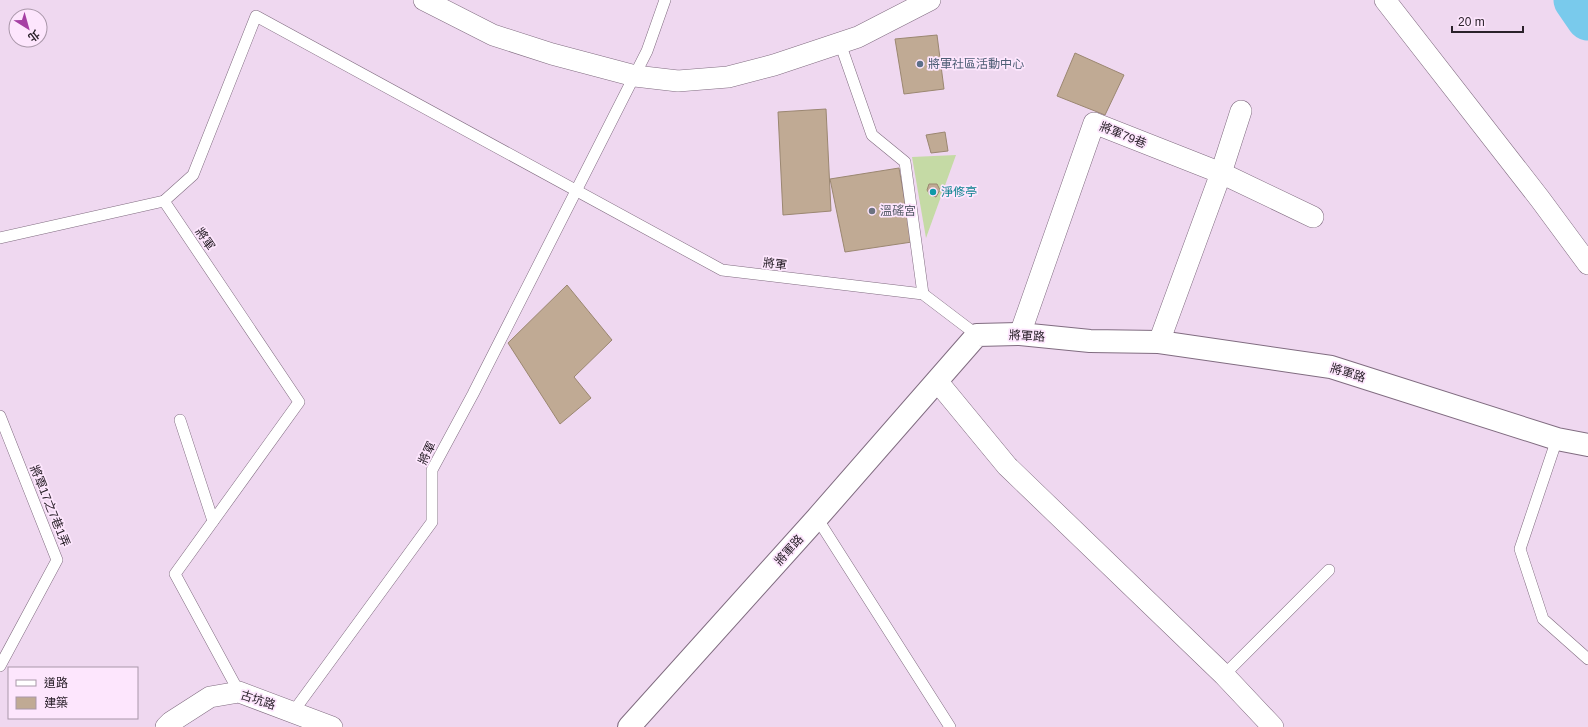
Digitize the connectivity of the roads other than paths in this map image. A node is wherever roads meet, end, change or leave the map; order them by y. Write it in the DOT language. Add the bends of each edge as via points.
graph roads {
  1 [pos="424,0"];
  2 [pos="665,0"];
  3 [pos="930,0"];
  4 [pos="1385,0"];
  5 [pos="840,43"];
  6 [pos="635,76"];
  7 [pos="1241,111"];
  8 [pos="1221,173"];
  9 [pos="576,192"];
  10 [pos="164,201"];
  11 [pos="1313,217"];
  12 [pos="0,238"];
  13 [pos="1588,264"];
  14 [pos="923,294"];
  15 [pos="1020,334"];
  16 [pos="977,335"];
  17 [pos="1159,342"];
  18 [pos="937,381"];
  19 [pos="0,416"];
  20 [pos="180,420"];
  21 [pos="1557,439"];
  22 [pos="1588,445"];
  23 [pos="817,518"];
  24 [pos="213,521"];
  25 [pos="1330,570"];
  26 [pos="1588,659"];
  27 [pos="0,666"];
  28 [pos="1224,675"];
  29 [pos="239,692"];
  30 [pos="293,712"];
  31 [pos="166,727"];
  32 [pos="332,727"];
  33 [pos="629,727"];
  34 [pos="950,727"];
  35 [pos="1273,727"];
  1 -- 6 [label="street" via="493,35"];
  2 -- 6 [label="lane, 將軍"];
  3 -- 5 [label="street"];
  4 -- 13 [label="street"];
  5 -- 6 [label="street" via="774,65 728,76 678,81"];
  5 -- 14 [label="lane" via="872,135 905,162"];
  6 -- 9 [label="lane, 將軍"];
  7 -- 8 [label="street"];
  8 -- 11 [label="street, 將軍79巷"];
  8 -- 15 [label="street, 將軍79巷" via="1094,123"];
  8 -- 17 [label="street"];
  9 -- 10 [label="lane, 將軍" via="256,16 193,175"];
  9 -- 14 [label="lane, 將軍" via="722,270"];
  9 -- 30 [label="lane, 將軍" via="432,470 432,522"];
  10 -- 12 [label="lane, 將軍"];
  10 -- 24 [label="lane, 將軍" via="299,402"];
  14 -- 16 [label="lane"];
  15 -- 16 [label="main road, 將軍路"];
  15 -- 17 [label="main road, 將軍路" via="1090,341"];
  16 -- 18 [label="main road, 將軍路"];
  17 -- 21 [label="main road, 將軍路" via="1331,367"];
  18 -- 23 [label="main road, 將軍路"];
  18 -- 28 [label="street" via="1007,466"];
  19 -- 27 [label="lane, 將軍17之7巷1弄" via="57,560"];
  20 -- 24 [label="lane"];
  21 -- 22 [label="main road, 將軍路"];
  21 -- 26 [label="lane" via="1520,549 1543,619"];
  23 -- 33 [label="main road, 將軍路"];
  23 -- 34 [label="lane"];
  24 -- 29 [label="lane, 將軍" via="175,574"];
  25 -- 28 [label="lane"];
  28 -- 35 [label="street"];
  29 -- 30 [label="street, 古坑路"];
  29 -- 31 [label="street, 古坑路" via="210,697"];
  30 -- 32 [label="street, 古坑路"];
}
